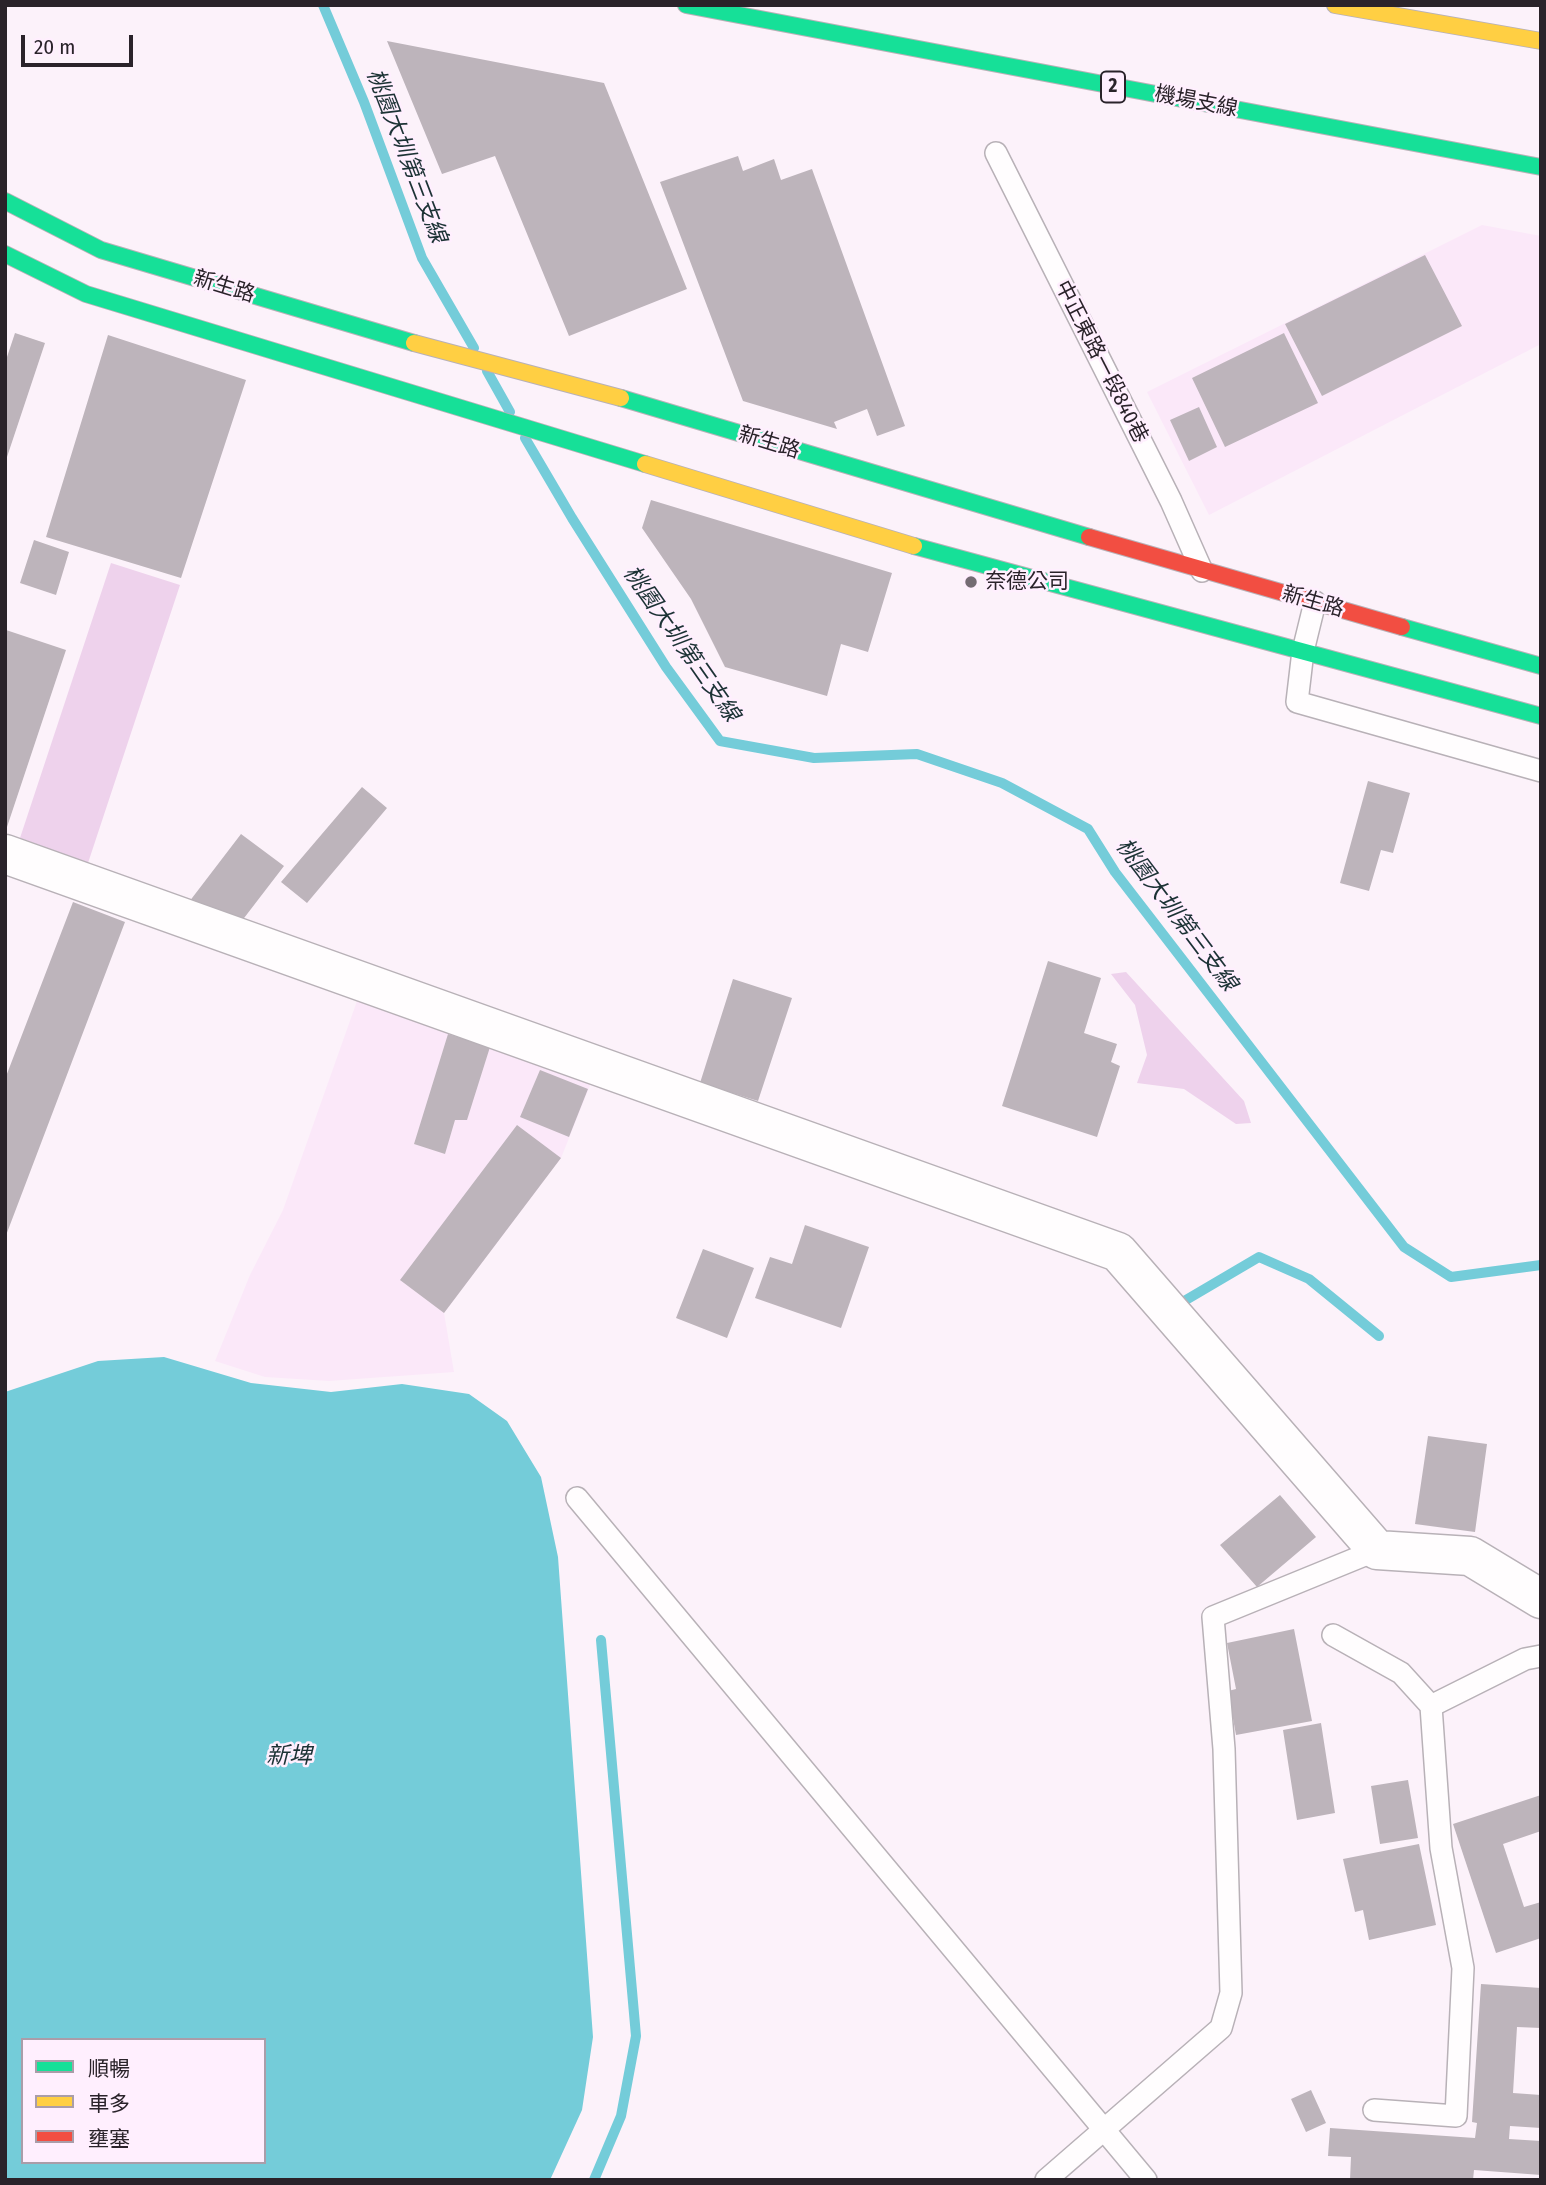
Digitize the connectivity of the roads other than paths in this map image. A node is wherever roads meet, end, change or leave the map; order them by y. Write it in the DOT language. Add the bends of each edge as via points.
graph roads {
  1 [pos="1335,5"];
  2 [pos="1414,5"];
  3 [pos="679,6"];
  4 [pos="1513,36"];
  5 [pos="1541,41"];
  6 [pos="996,153"];
  7 [pos="1541,167"];
  8 [pos="5,201"];
  9 [pos="5,254"];
  10 [pos="1202,571"];
  11 [pos="1315,602"];
  12 [pos="1303,651"];
  13 [pos="1541,666"];
  14 [pos="1541,716"];
  15 [pos="1541,771"];
  16 [pos="5,855"];
  17 [pos="577,1498"];
  18 [pos="1377,1550"];
  19 [pos="1541,1599"];
  20 [pos="1333,1635"];
  21 [pos="1541,1656"];
  22 [pos="1431,1706"];
  23 [pos="1374,2110"];
  24 [pos="1104,2130"];
  25 [pos="1046,2180"];
  26 [pos="1146,2180"];
  1 -- 4 [label="main road"];
  2 -- 4 [label="main road"];
  3 -- 7 [label="main road, 機場支線 / 2"];
  4 -- 5 [label="main road"];
  6 -- 10 [label="lane, 中正東路一段840巷"];
  8 -- 10 [label="main road, 新生路" via="102,250"];
  9 -- 12 [label="main road" via="86,294 966,562"];
  10 -- 11 [label="main road, 新生路"];
  11 -- 12 [label="lane"];
  11 -- 13 [label="main road, 新生路"];
  12 -- 14 [label="main road"];
  12 -- 15 [label="lane" via="1297,702"];
  16 -- 18 [label="street" via="1118,1252"];
  17 -- 24 [label="lane"];
  18 -- 19 [label="street" via="1470,1556"];
  18 -- 24 [label="lane" via="1213,1617 1224,1749 1231,1993 1222,2028"];
  20 -- 22 [label="lane" via="1401,1673"];
  21 -- 22 [label="lane" via="1525,1658"];
  22 -- 23 [label="lane" via="1441,1848 1463,1968 1456,2116"];
  24 -- 25 [label="lane"];
  24 -- 26 [label="lane"];
}
